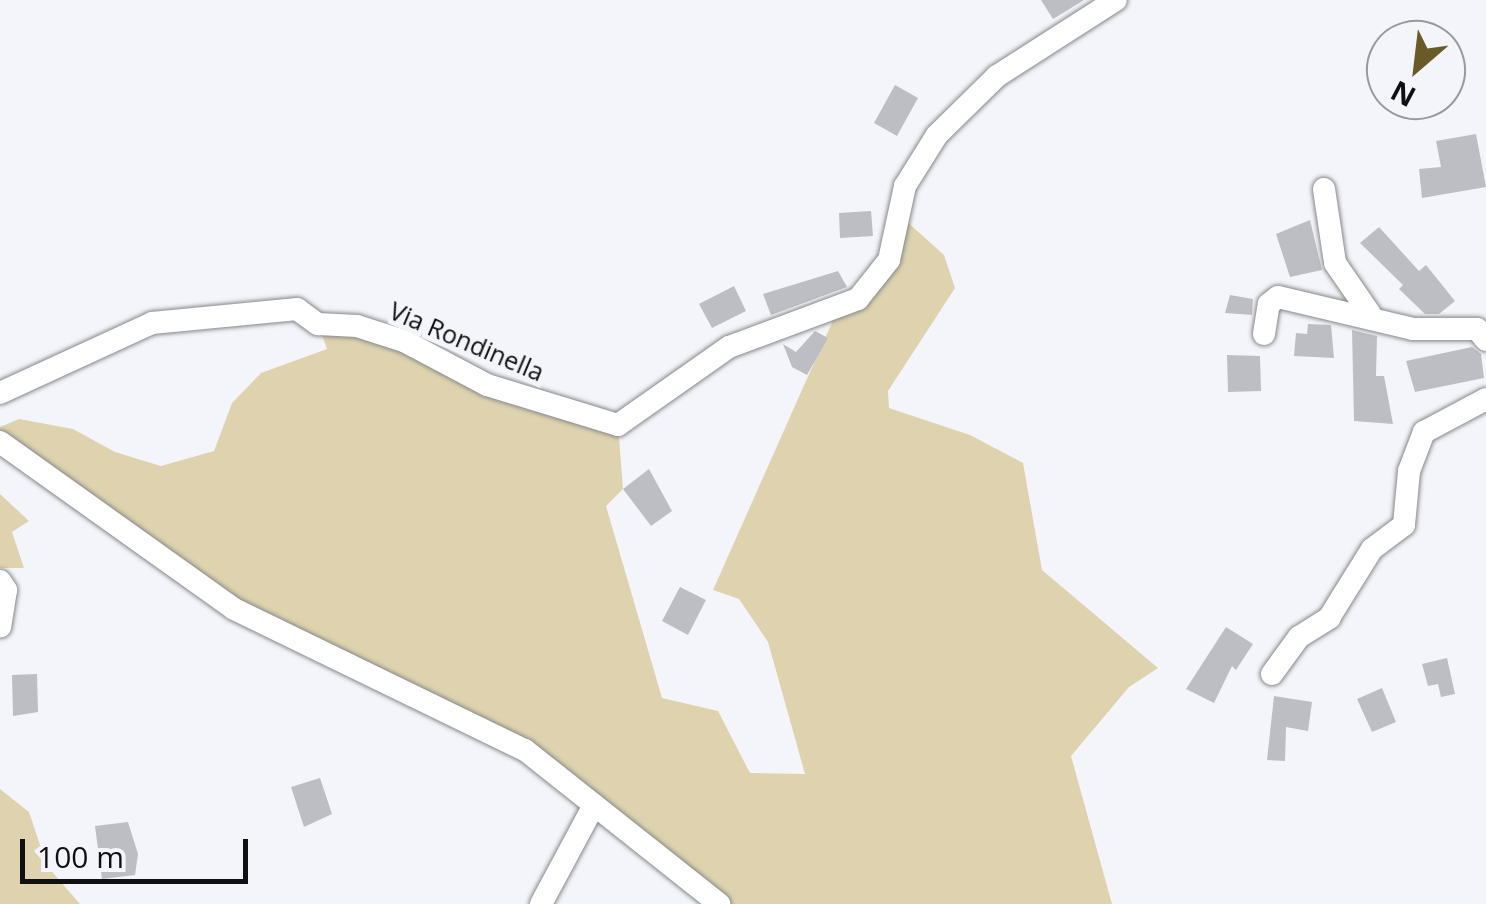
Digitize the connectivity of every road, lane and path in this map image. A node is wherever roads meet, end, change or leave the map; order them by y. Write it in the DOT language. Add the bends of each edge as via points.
graph roads {
  1 [pos="1116,0"];
  2 [pos="1324,190"];
  3 [pos="1370,314"];
  4 [pos="1264,334"];
  5 [pos="1486,340"];
  6 [pos="0,393"];
  7 [pos="1486,399"];
  8 [pos="0,442"];
  9 [pos="0,581"];
  10 [pos="0,626"];
  11 [pos="1272,674"];
  12 [pos="594,805"];
  13 [pos="542,904"];
  14 [pos="720,904"];
  1 -- 6 [label="street, Via Rondinella" via="976,93 937,135 896,212 889,260 858,299 729,348 618,425 488,385 357,326 318,324 298,309 152,323"];
  2 -- 3 [label="street" via="1335,263"];
  3 -- 4 [label="street" via="1278,297 1270,304"];
  3 -- 5 [label="street" via="1413,329 1477,328"];
  7 -- 11 [label="street" via="1424,432 1409,471 1404,525 1372,550 1329,618 1300,637"];
  8 -- 12 [label="street" via="234,609 486,727"];
  9 -- 10 [label="street" via="6,590"];
  12 -- 13 [label="street"];
  12 -- 14 [label="street"];
}
